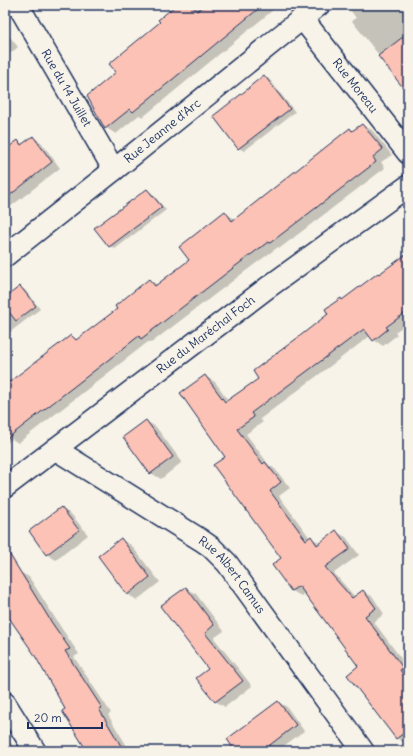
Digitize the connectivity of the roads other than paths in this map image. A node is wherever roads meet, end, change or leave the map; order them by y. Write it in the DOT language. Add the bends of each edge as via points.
graph roads {
  1 [pos="18,5"];
  2 [pos="319,5"];
  3 [pos="302,18"];
  4 [pos="408,153"];
  5 [pos="114,170"];
  6 [pos="408,186"];
  7 [pos="5,256"];
  8 [pos="55,449"];
  9 [pos="5,487"];
  10 [pos="5,703"];
  11 [pos="35,751"];
  12 [pos="364,751"];
  1 -- 5 [label="street, Rue du 14 Juillet"];
  2 -- 3 [label="street, Rue Jeanne d'Arc"];
  3 -- 4 [label="street, Rue Moreau"];
  3 -- 5 [label="street, Rue Jeanne d'Arc"];
  5 -- 7 [label="street, Rue Jeanne d'Arc"];
  6 -- 8 [label="street, Rue du Maréchal Foch" via="267,288"];
  8 -- 9 [label="street, Rue du Maréchal Foch"];
  8 -- 12 [label="street, Rue Albert Camus" via="211,547"];
  10 -- 11 [label="street"];
}
